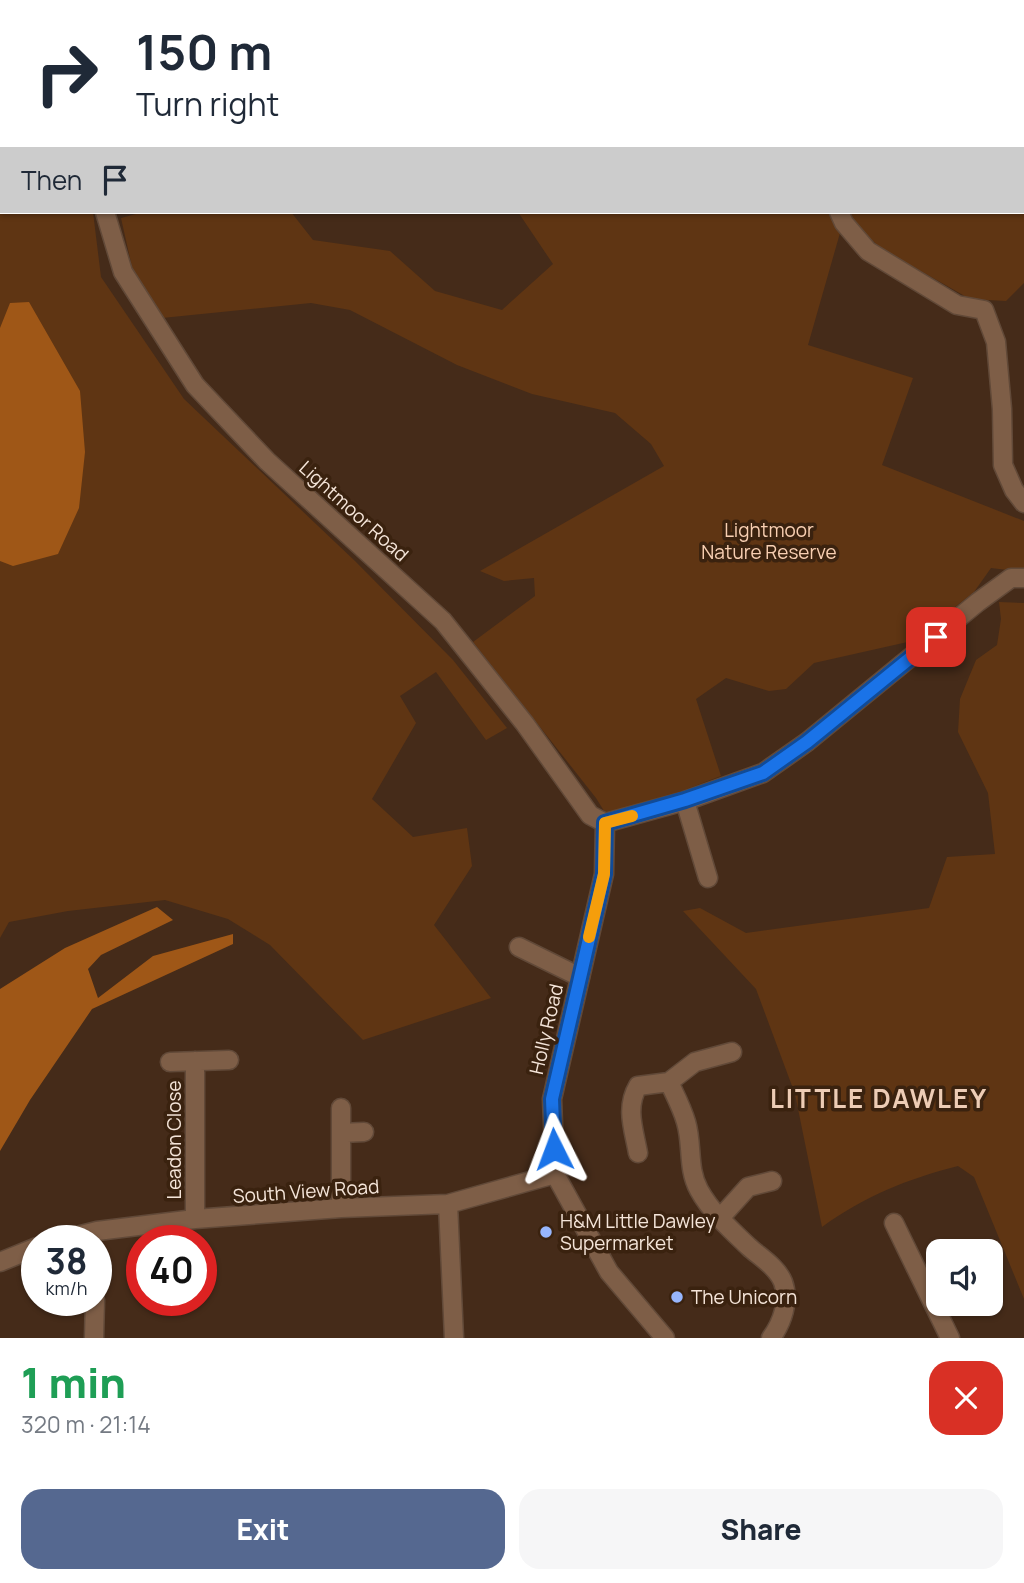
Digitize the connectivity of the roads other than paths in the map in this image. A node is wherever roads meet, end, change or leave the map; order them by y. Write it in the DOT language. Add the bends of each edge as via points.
graph roads {
  1 [pos="106,214"];
  2 [pos="840,214"];
  3 [pos="1024,503"];
  4 [pos="1024,578"];
  5 [pos="685,800"];
  6 [pos="605,823"];
  7 [pos="708,878"];
  8 [pos="519,947"];
  9 [pos="580,977"];
  10 [pos="732,1052"];
  11 [pos="229,1060"];
  12 [pos="195,1061"];
  13 [pos="170,1062"];
  14 [pos="669,1082"];
  15 [pos="341,1108"];
  16 [pos="364,1132"];
  17 [pos="341,1133"];
  18 [pos="638,1153"];
  19 [pos="555,1174"];
  20 [pos="772,1181"];
  21 [pos="448,1204"];
  22 [pos="341,1208"];
  23 [pos="720,1218"];
  24 [pos="195,1219"];
  25 [pos="894,1223"];
  26 [pos="112,1233"];
  27 [pos="21,1253"];
  28 [pos="0,1262"];
  29 [pos="95,1316"];
  30 [pos="942,1334"];
  31 [pos="94,1338"];
  32 [pos="454,1338"];
  33 [pos="665,1338"];
  34 [pos="771,1338"];
  1 -- 6 [label="street, Lightmoor Road" via="123,272 195,385 267,461 443,621 590,815"];
  2 -- 3 [label="street" via="868,251 957,304 984,310 996,342 1003,465"];
  4 -- 5 [label="street" via="1011,578 978,602 763,773"];
  5 -- 6 [label="street"];
  5 -- 7 [label="street"];
  6 -- 9 [label="street, Holly Road" via="604,874"];
  8 -- 9 [label="street"];
  9 -- 19 [label="street, Holly Road" via="552,1099"];
  10 -- 14 [label="street" via="695,1062"];
  11 -- 12 [label="street, Leadon Close"];
  12 -- 13 [label="street, Leadon Close"];
  12 -- 24 [label="street, Leadon Close"];
  14 -- 18 [label="street" via="638,1086 631,1098"];
  14 -- 23 [label="street" via="686,1121 692,1176"];
  15 -- 17 [label="street"];
  16 -- 17 [label="street"];
  17 -- 22 [label="street"];
  19 -- 21 [label="street, South View Road"];
  19 -- 33 [label="street, Holly Road" via="610,1272"];
  20 -- 23 [label="street" via="748,1187"];
  21 -- 22 [label="street, South View Road"];
  21 -- 32 [label="street"];
  22 -- 24 [label="street, South View Road"];
  23 -- 34 [label="street" via="782,1281 784,1312"];
  24 -- 26 [label="street, South View Road"];
  25 -- 30 [label="street"];
  27 -- 28 [label="street"];
  29 -- 31 [label="street"];
}
